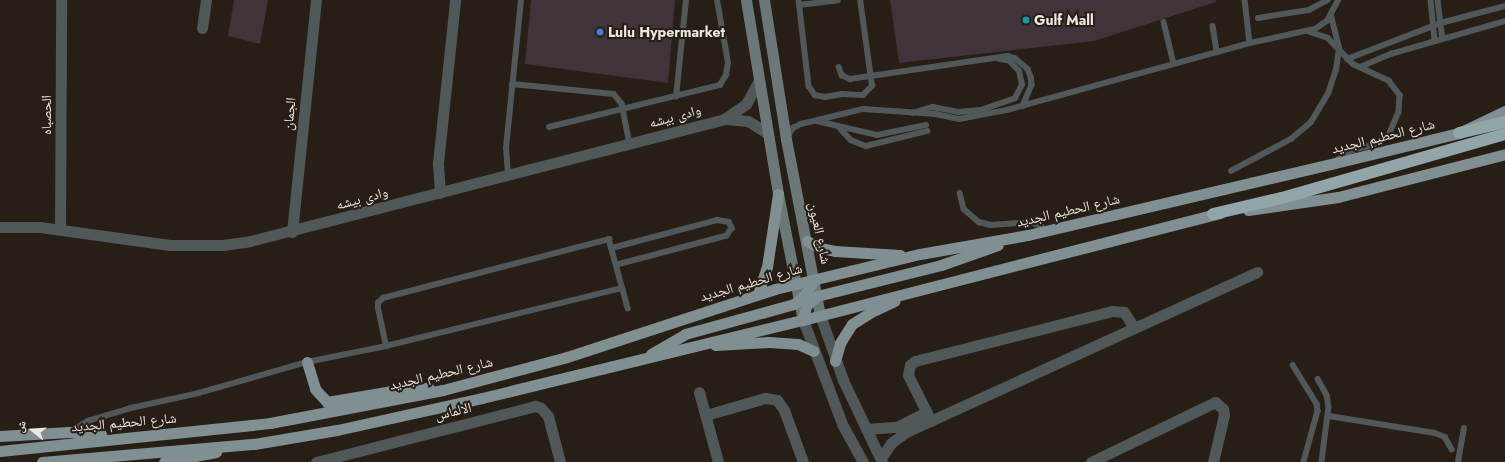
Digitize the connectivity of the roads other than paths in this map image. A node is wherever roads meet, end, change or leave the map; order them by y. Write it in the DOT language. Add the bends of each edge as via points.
graph roads {
  1 [pos="61,0"];
  2 [pos="206,0"];
  3 [pos="316,0"];
  4 [pos="455,0"];
  5 [pos="522,0"];
  6 [pos="686,0"];
  7 [pos="717,0"];
  8 [pos="746,0"];
  9 [pos="764,0"];
  10 [pos="838,0"];
  11 [pos="860,0"];
  12 [pos="1245,0"];
  13 [pos="1328,0"];
  14 [pos="1338,0"];
  15 [pos="1432,0"];
  16 [pos="1438,0"];
  17 [pos="799,2"];
  18 [pos="1505,6"];
  19 [pos="1332,15"];
  20 [pos="1258,18"];
  21 [pos="1505,21"];
  22 [pos="1164,22"];
  23 [pos="1441,23"];
  24 [pos="1213,26"];
  25 [pos="1433,26"];
  26 [pos="202,28"];
  27 [pos="1308,31"];
  28 [pos="1443,38"];
  29 [pos="1435,40"];
  30 [pos="1250,43"];
  31 [pos="1339,48"];
  32 [pos="1217,52"];
  33 [pos="994,59"];
  34 [pos="1348,59"];
  35 [pos="1174,64"];
  36 [pos="839,67"];
  37 [pos="1360,67"];
  38 [pos="872,78"];
  39 [pos="758,81"];
  40 [pos="512,84"];
  41 [pos="676,97"];
  42 [pos="1023,106"];
  43 [pos="623,109"];
  44 [pos="1505,111"];
  45 [pos="913,113"];
  46 [pos="724,119"];
  47 [pos="814,121"];
  48 [pos="1505,122"];
  49 [pos="838,126"];
  50 [pos="549,127"];
  51 [pos="767,133"];
  52 [pos="1459,133"];
  53 [pos="1505,134"];
  54 [pos="786,139"];
  55 [pos="630,144"];
  56 [pos="1505,154"];
  57 [pos="1335,163"];
  58 [pos="1231,171"];
  59 [pos="508,175"];
  60 [pos="440,192"];
  61 [pos="960,193"];
  62 [pos="778,194"];
  63 [pos="1213,214"];
  64 [pos="0,227"];
  65 [pos="60,229"];
  66 [pos="1044,231"];
  67 [pos="292,232"];
  68 [pos="1028,235"];
  69 [pos="807,241"];
  70 [pos="612,248"];
  71 [pos="920,254"];
  72 [pos="617,266"];
  73 [pos="1257,272"];
  74 [pos="814,280"];
  75 [pos="795,284"];
  76 [pos="622,288"];
  77 [pos="917,290"];
  78 [pos="758,294"];
  79 [pos="817,296"];
  80 [pos="798,302"];
  81 [pos="628,308"];
  82 [pos="820,315"];
  83 [pos="803,320"];
  84 [pos="1133,326"];
  85 [pos="702,344"];
  86 [pos="386,346"];
  87 [pos="814,351"];
  88 [pos="647,357"];
  89 [pos="835,361"];
  90 [pos="307,362"];
  91 [pos="1293,365"];
  92 [pos="1318,379"];
  93 [pos="444,390"];
  94 [pos="699,392"];
  95 [pos="706,415"];
  96 [pos="1329,416"];
  97 [pos="928,417"];
  98 [pos="904,428"];
  99 [pos="866,429"];
  100 [pos="1464,429"];
  101 [pos="69,432"];
  102 [pos="0,436"];
  103 [pos="118,438"];
  104 [pos="237,446"];
  105 [pos="1452,449"];
  106 [pos="0,451"];
  107 [pos="1105,459"];
  108 [pos="881,460"];
  109 [pos="42,462"];
  110 [pos="164,462"];
  111 [pos="316,462"];
  112 [pos="560,462"];
  113 [pos="718,462"];
  114 [pos="803,462"];
  115 [pos="863,462"];
  116 [pos="1091,462"];
  117 [pos="1213,462"];
  118 [pos="1304,462"];
  119 [pos="1322,462"];
  120 [pos="1458,462"];
  1 -- 65 [label="street, الحصباه"];
  2 -- 26 [label="street"];
  3 -- 67 [label="street, الجمان"];
  4 -- 60 [label="street" via="438,163"];
  5 -- 40 [label="lane"];
  6 -- 41 [label="lane"];
  7 -- 41 [label="lane" via="728,63 726,75 715,87"];
  8 -- 39 [label="main road"];
  9 -- 54 [label="main road, شارع العيون"];
  10 -- 17 [label="lane"];
  11 -- 38 [label="lane"];
  12 -- 30 [label="lane"];
  13 -- 20 [label="lane" via="1309,10"];
  14 -- 19 [label="lane"];
  15 -- 25 [label="lane"];
  16 -- 23 [label="lane"];
  17 -- 38 [label="lane" via="812,92 822,98 842,94 863,95 870,90"];
  18 -- 23 [label="lane"];
  19 -- 27 [label="lane" via="1321,26"];
  19 -- 31 [label="lane"];
  21 -- 28 [label="lane"];
  22 -- 35 [label="lane"];
  23 -- 25 [label="lane"];
  23 -- 28 [label="lane"];
  24 -- 32 [label="lane"];
  25 -- 29 [label="lane"];
  25 -- 34 [label="lane"];
  27 -- 30 [label="lane"];
  27 -- 31 [label="lane" via="1328,38"];
  28 -- 29 [label="lane"];
  29 -- 37 [label="lane"];
  30 -- 32 [label="lane"];
  31 -- 34 [label="lane"];
  31 -- 58 [label="lane" via="1336,70 1328,94 1311,122 1291,139"];
  32 -- 35 [label="lane"];
  33 -- 38 [label="lane"];
  33 -- 42 [label="lane" via="1015,58 1028,69 1032,85"];
  33 -- 45 [label="lane" via="1009,61 1019,71 1022,85 1015,98 981,110 958,112 933,107"];
  34 -- 37 [label="lane"];
  35 -- 42 [label="lane"];
  36 -- 38 [label="lane" via="846,78"];
  37 -- 57 [label="lane" via="1389,80 1396,87 1401,104 1389,136 1382,142 1352,151"];
  39 -- 46 [label="street, وادى بيشه" via="746,104"];
  39 -- 51 [label="main road"];
  40 -- 43 [label="lane" via="610,93 618,97"];
  40 -- 59 [label="lane" via="506,148"];
  41 -- 43 [label="lane"];
  42 -- 45 [label="lane" via="965,119"];
  43 -- 50 [label="lane"];
  43 -- 55 [label="lane"];
  44 -- 52 [label="main road, شارع الحطيم الجديد"];
  45 -- 47 [label="lane" via="862,109"];
  46 -- 51 [label="street, وادى بيشه" via="748,121"];
  46 -- 55 [label="street, وادى بيشه"];
  47 -- 49 [label="lane"];
  47 -- 54 [label="lane" via="793,128"];
  48 -- 52 [label="highway"];
  49 -- 49 [label="lane" via="877,135 927,128 866,146 851,140"];
  51 -- 62 [label="main road"];
  52 -- 57 [label="main road, شارع الحطيم الجديد"];
  53 -- 63 [label="highway" via="1296,194"];
  54 -- 69 [label="main road, شارع العيون"];
  55 -- 59 [label="street, وادى بيشه"];
  56 -- 63 [label="main road" via="1319,201"];
  57 -- 66 [label="main road, شارع الحطيم الجديد"];
  59 -- 60 [label="street, وادى بيشه"];
  60 -- 67 [label="street, وادى بيشه"];
  61 -- 66 [label="lane" via="964,209 979,222 991,225 1030,222 1041,226"];
  62 -- 75 [label="main road"];
  62 -- 78 [label="main road" via="767,267"];
  63 -- 77 [label="main road"];
  64 -- 65 [label="street, وادى بيشه"];
  65 -- 67 [label="street, وادى بيشه" via="196,246 250,241"];
  66 -- 68 [label="main road, شارع الحطيم الجديد"];
  68 -- 71 [label="main road, شارع الحطيم الجديد"];
  68 -- 79 [label="main road" via="941,265"];
  69 -- 71 [label="main road" via="820,248 835,251"];
  69 -- 74 [label="main road, شارع العيون"];
  70 -- 72 [label="lane"];
  70 -- 72 [label="lane" via="717,220 729,222 732,228 727,236"];
  70 -- 86 [label="lane" via="610,239 383,298 378,303 378,308"];
  71 -- 74 [label="main road, شارع الحطيم الجديد"];
  72 -- 76 [label="lane"];
  73 -- 84 [label="street"];
  74 -- 75 [label="main road, شارع الحطيم الجديد"];
  74 -- 79 [label="main road, شارع العيون"];
  74 -- 80 [label="main road"];
  75 -- 78 [label="main road, شارع الحطيم الجديد"];
  75 -- 80 [label="main road"];
  76 -- 81 [label="lane"];
  76 -- 86 [label="lane"];
  77 -- 82 [label="main road"];
  77 -- 89 [label="main road" via="852,324 840,343"];
  78 -- 93 [label="main road, شارع الحطيم الجديد" via="567,356"];
  79 -- 82 [label="main road, شارع العيون"];
  79 -- 83 [label="main road" via="806,306"];
  80 -- 83 [label="main road"];
  80 -- 88 [label="main road" via="685,334"];
  82 -- 83 [label="main road"];
  82 -- 89 [label="street, شارع العيون"];
  83 -- 85 [label="main road"];
  83 -- 87 [label="street"];
  84 -- 97 [label="street"];
  84 -- 97 [label="street" via="1124,312 1112,311 915,361 910,365 908,375"];
  85 -- 87 [label="main road" via="722,346 769,342 798,344"];
  85 -- 88 [label="main road"];
  86 -- 90 [label="lane"];
  87 -- 115 [label="street" via="842,424"];
  88 -- 104 [label="main road" via="381,420 301,437"];
  89 -- 99 [label="street, شارع العيون"];
  90 -- 93 [label="main road" via="315,389 327,402 413,388"];
  90 -- 101 [label="lane" via="199,393 116,412 88,421"];
  91 -- 118 [label="lane" via="1317,404 1318,411"];
  92 -- 96 [label="lane" via="1327,395"];
  93 -- 103 [label="main road, شارع الحطيم الجديد" via="270,423"];
  94 -- 95 [label="street"];
  95 -- 113 [label="street"];
  95 -- 114 [label="street" via="765,398 777,400 784,410"];
  96 -- 105 [label="lane" via="1434,434 1445,437"];
  96 -- 119 [label="lane"];
  97 -- 98 [label="street"];
  98 -- 99 [label="street"];
  98 -- 108 [label="street"];
  99 -- 108 [label="street, شارع العيون"];
  100 -- 120 [label="lane"];
  101 -- 102 [label="main road"];
  101 -- 103 [label="main road"];
  103 -- 106 [label="main road, شارع الحطيم الجديد"];
  104 -- 109 [label="main road"];
  104 -- 110 [label="main road" via="204,456"];
  107 -- 116 [label="street"];
  107 -- 117 [label="street" via="1215,402 1223,409 1224,415"];
  111 -- 112 [label="street, الالماس" via="535,406 545,411 548,416"];
}
